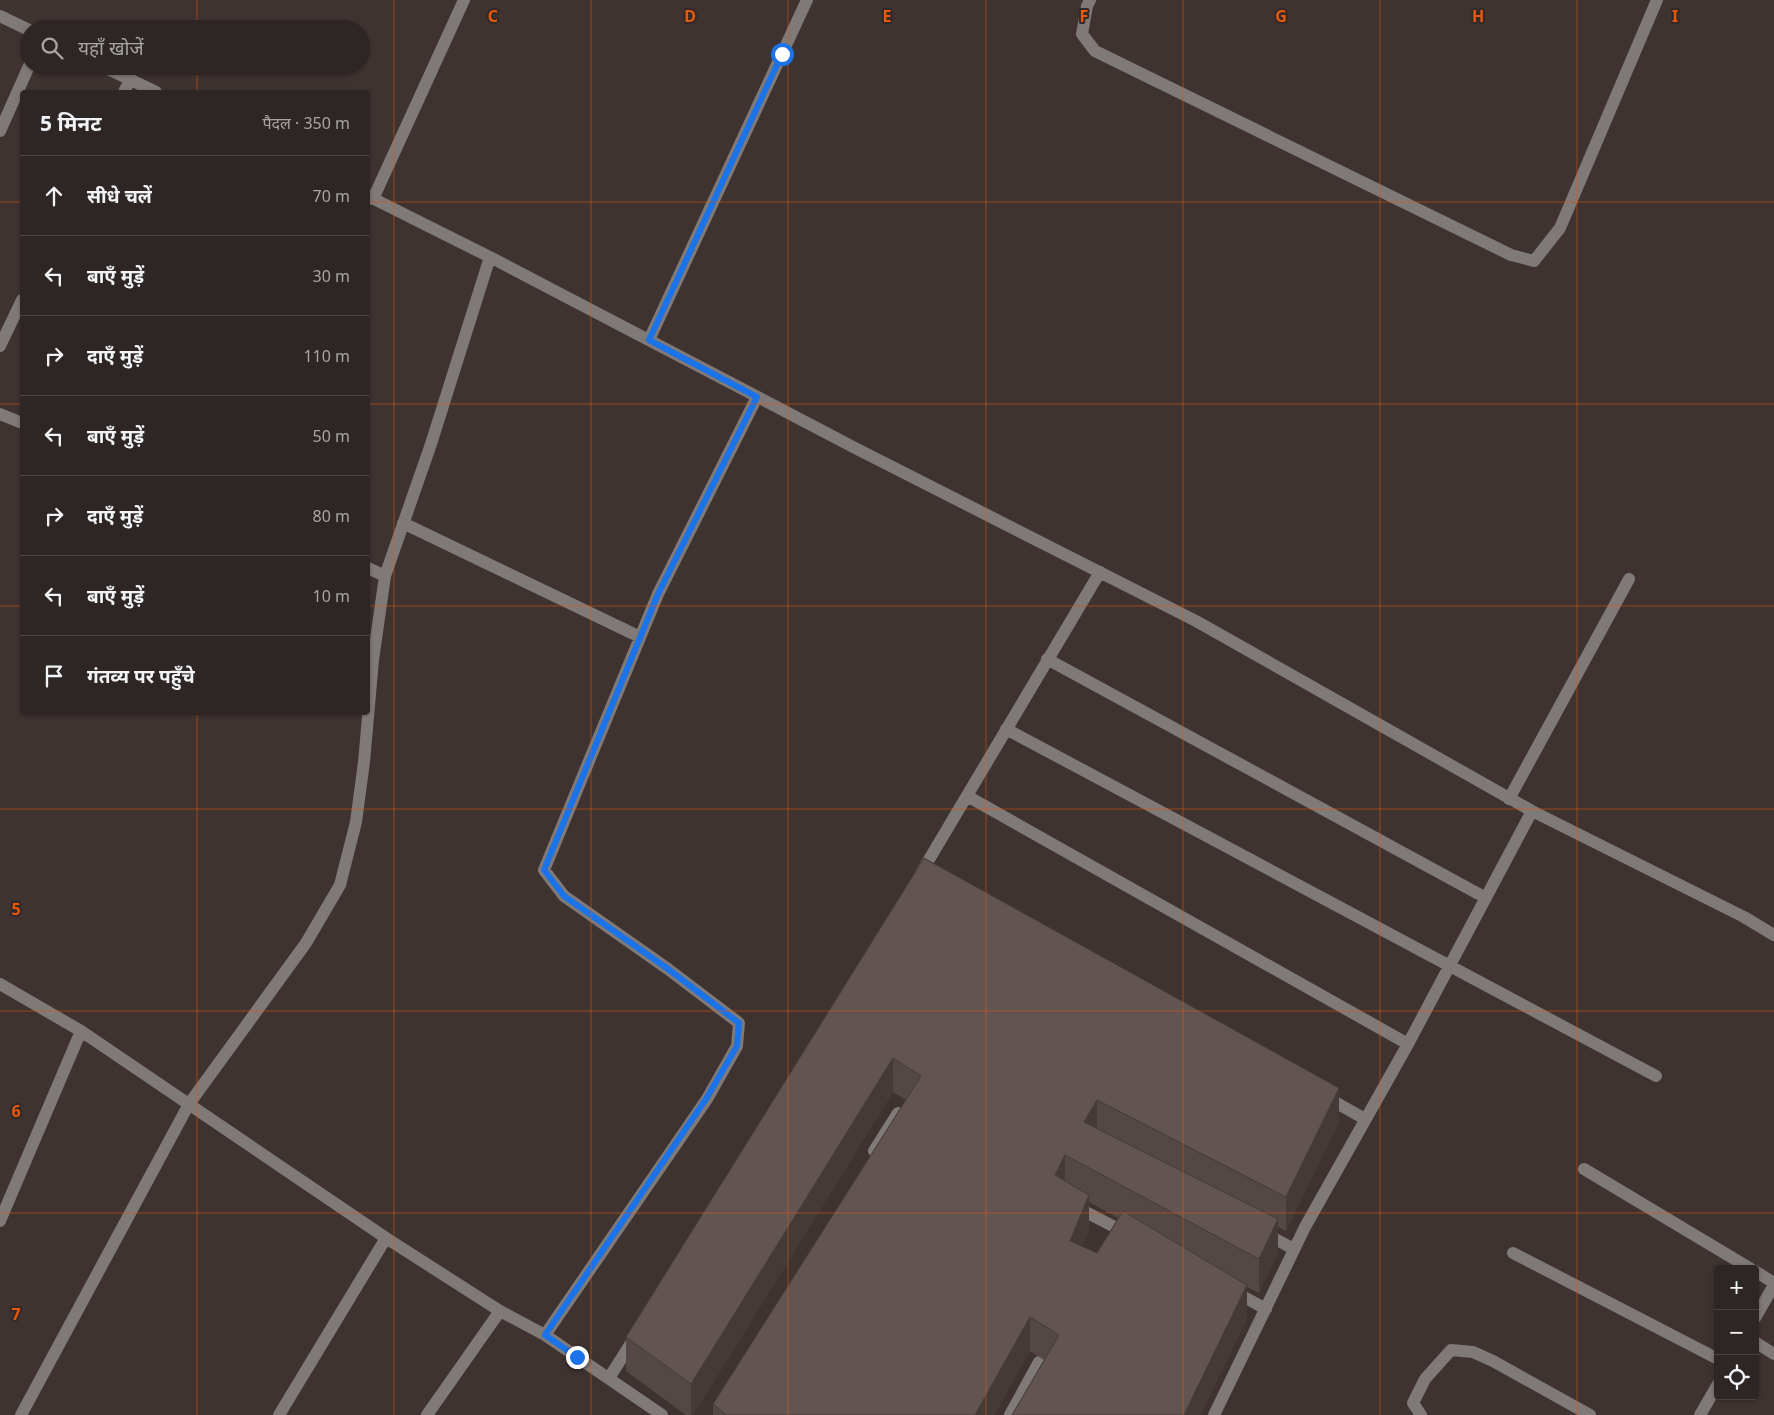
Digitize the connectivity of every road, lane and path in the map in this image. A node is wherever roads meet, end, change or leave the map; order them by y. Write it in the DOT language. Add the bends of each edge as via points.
graph roads {
  1 [pos="464,0"];
  2 [pos="807,0"];
  3 [pos="1090,0"];
  4 [pos="1657,0"];
  5 [pos="0,16"];
  6 [pos="20,26"];
  7 [pos="26,75"];
  8 [pos="120,75"];
  9 [pos="130,80"];
  10 [pos="125,90"];
  11 [pos="152,90"];
  12 [pos="0,131"];
  13 [pos="370,198"];
  14 [pos="490,257"];
  15 [pos="20,304"];
  16 [pos="649,340"];
  17 [pos="0,346"];
  18 [pos="757,397"];
  19 [pos="0,414"];
  20 [pos="20,422"];
  21 [pos="403,523"];
  22 [pos="370,569"];
  23 [pos="1100,572"];
  24 [pos="385,576"];
  25 [pos="1629,579"];
  26 [pos="640,637"];
  27 [pos="1047,659"];
  28 [pos="370,694"];
  29 [pos="368,715"];
  30 [pos="1006,729"];
  31 [pos="967,796"];
  32 [pos="1509,798"];
  33 [pos="1532,812"];
  34 [pos="923,877"];
  35 [pos="1486,898"];
  36 [pos="1774,935"];
  37 [pos="1449,966"];
  38 [pos="0,984"];
  39 [pos="80,1031"];
  40 [pos="1408,1044"];
  41 [pos="1656,1076"];
  42 [pos="1313,1090"];
  43 [pos="189,1104"];
  44 [pos="898,1113"];
  45 [pos="1365,1119"];
  46 [pos="867,1163"];
  47 [pos="1584,1169"];
  48 [pos="1082,1210"];
  49 [pos="0,1221"];
  50 [pos="1252,1227"];
  51 [pos="386,1238"];
  52 [pos="1135,1238"];
  53 [pos="1294,1249"];
  54 [pos="1513,1253"];
  55 [pos="1744,1265"];
  56 [pos="1759,1274"];
  57 [pos="1774,1284"];
  58 [pos="1223,1285"];
  59 [pos="1266,1309"];
  60 [pos="500,1311"];
  61 [pos="1759,1311"];
  62 [pos="640,1328"];
  63 [pos="545,1335"];
  64 [pos="1759,1345"];
  65 [pos="1774,1354"];
  66 [pos="1714,1357"];
  67 [pos="1039,1362"];
  68 [pos="609,1378"];
  69 [pos="1714,1391"];
  70 [pos="653,1412"];
  71 [pos="21,1415"];
  72 [pos="279,1415"];
  73 [pos="427,1415"];
  74 [pos="1010,1415"];
  75 [pos="1214,1415"];
  76 [pos="1421,1415"];
  77 [pos="1590,1415"];
  78 [pos="1700,1415"];
  1 -- 13 [label="street"];
  2 -- 16 [label="street"];
  3 -- 4 [label="street" via="1086,6 1082,34 1095,50 1511,255 1534,261 1560,228"];
  5 -- 6 [label="street"];
  7 -- 12 [label="street"];
  8 -- 9 [label="street"];
  9 -- 10 [label="street"];
  9 -- 11 [label="street"];
  13 -- 14 [label="street"];
  14 -- 16 [label="street"];
  14 -- 21 [label="street"];
  15 -- 17 [label="street"];
  16 -- 18 [label="street"];
  18 -- 23 [label="street"];
  18 -- 26 [label="street" via="658,594"];
  19 -- 20 [label="street"];
  21 -- 24 [label="street"];
  21 -- 26 [label="street"];
  22 -- 24 [label="street"];
  23 -- 27 [label="street"];
  23 -- 32 [label="street" via="1196,621"];
  24 -- 28 [label="street"];
  25 -- 32 [label="street"];
  26 -- 63 [label="street" via="544,870 564,896 739,1023 737,1046 706,1099"];
  27 -- 30 [label="street"];
  27 -- 35 [label="street"];
  29 -- 43 [label="street" via="357,814 340,885 306,943"];
  30 -- 31 [label="street"];
  30 -- 37 [label="street"];
  31 -- 34 [label="street"];
  31 -- 40 [label="street"];
  32 -- 33 [label="street"];
  33 -- 35 [label="street"];
  33 -- 36 [label="street"];
  35 -- 37 [label="street"];
  37 -- 40 [label="street"];
  37 -- 41 [label="street"];
  38 -- 39 [label="street"];
  39 -- 43 [label="street"];
  39 -- 49 [label="street"];
  40 -- 45 [label="street"];
  42 -- 45 [label="street"];
  43 -- 51 [label="street"];
  43 -- 71 [label="street"];
  44 -- 46 [label="street"];
  45 -- 53 [label="street"];
  47 -- 55 [label="street"];
  48 -- 52 [label="street"];
  50 -- 53 [label="street"];
  51 -- 60 [label="street"];
  51 -- 72 [label="street"];
  53 -- 59 [label="street"];
  54 -- 66 [label="street"];
  56 -- 57 [label="street"];
  57 -- 61 [label="street"];
  58 -- 59 [label="street"];
  59 -- 75 [label="street"];
  60 -- 63 [label="street"];
  60 -- 73 [label="street"];
  62 -- 68 [label="street"];
  63 -- 68 [label="street"];
  64 -- 65 [label="street"];
  67 -- 74 [label="street"];
  68 -- 70 [label="street"];
  69 -- 78 [label="street"];
  76 -- 77 [label="street" via="1413,1403 1425,1378 1451,1350 1473,1352 1486,1358"];
}
